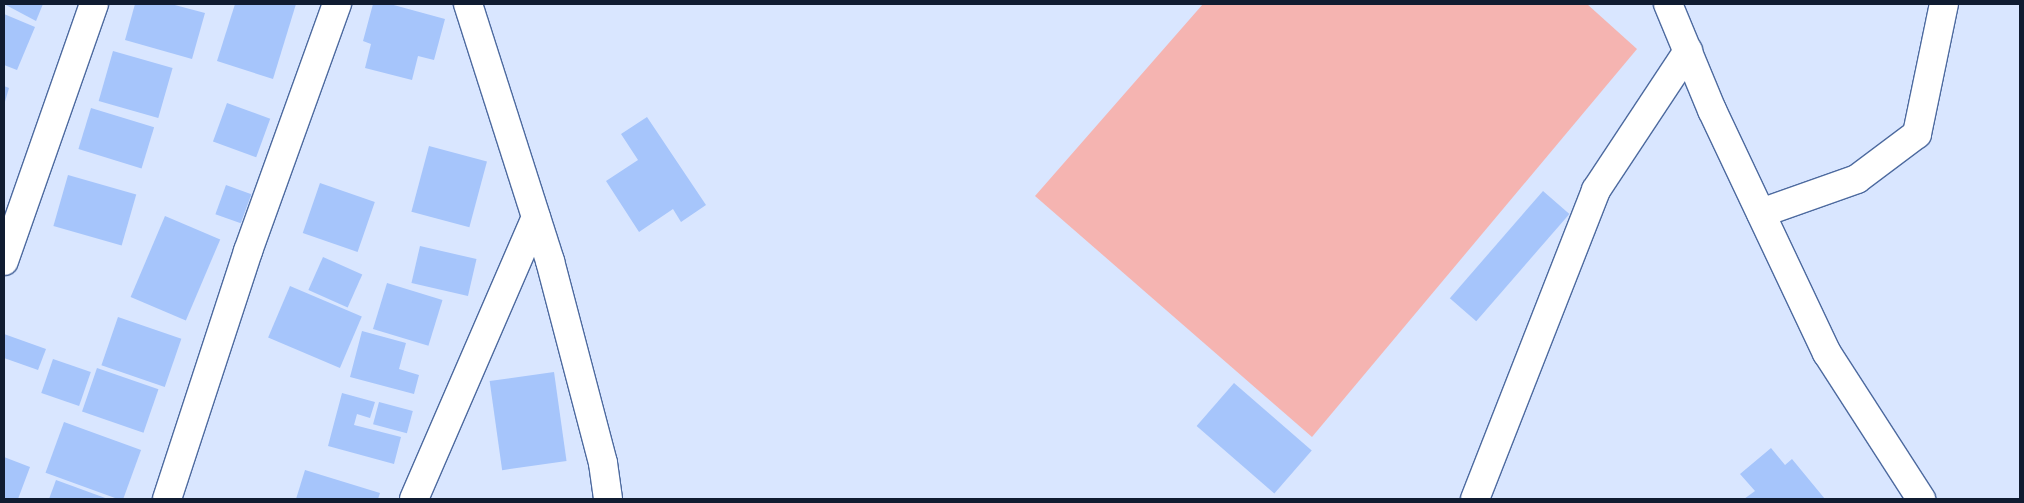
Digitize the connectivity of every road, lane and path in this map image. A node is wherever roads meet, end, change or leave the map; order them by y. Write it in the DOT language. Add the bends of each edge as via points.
graph roads {
  1 [pos="94,4"];
  2 [pos="337,4"];
  3 [pos="468,4"];
  4 [pos="1668,4"];
  5 [pos="1944,4"];
  6 [pos="1688,51"];
  7 [pos="1761,213"];
  8 [pos="536,217"];
  9 [pos="4,261"];
  10 [pos="167,499"];
  11 [pos="414,499"];
  12 [pos="608,499"];
  13 [pos="1475,499"];
  14 [pos="1921,499"];
  1 -- 9 [label="street"];
  2 -- 10 [label="street" via="248,251"];
  3 -- 8 [label="street"];
  4 -- 6 [label="street"];
  5 -- 7 [label="street" via="1917,134 1857,179"];
  6 -- 7 [label="street"];
  6 -- 13 [label="street" via="1596,190"];
  7 -- 14 [label="street" via="1827,353"];
  8 -- 11 [label="street"];
  8 -- 12 [label="street" via="603,463"];
}
